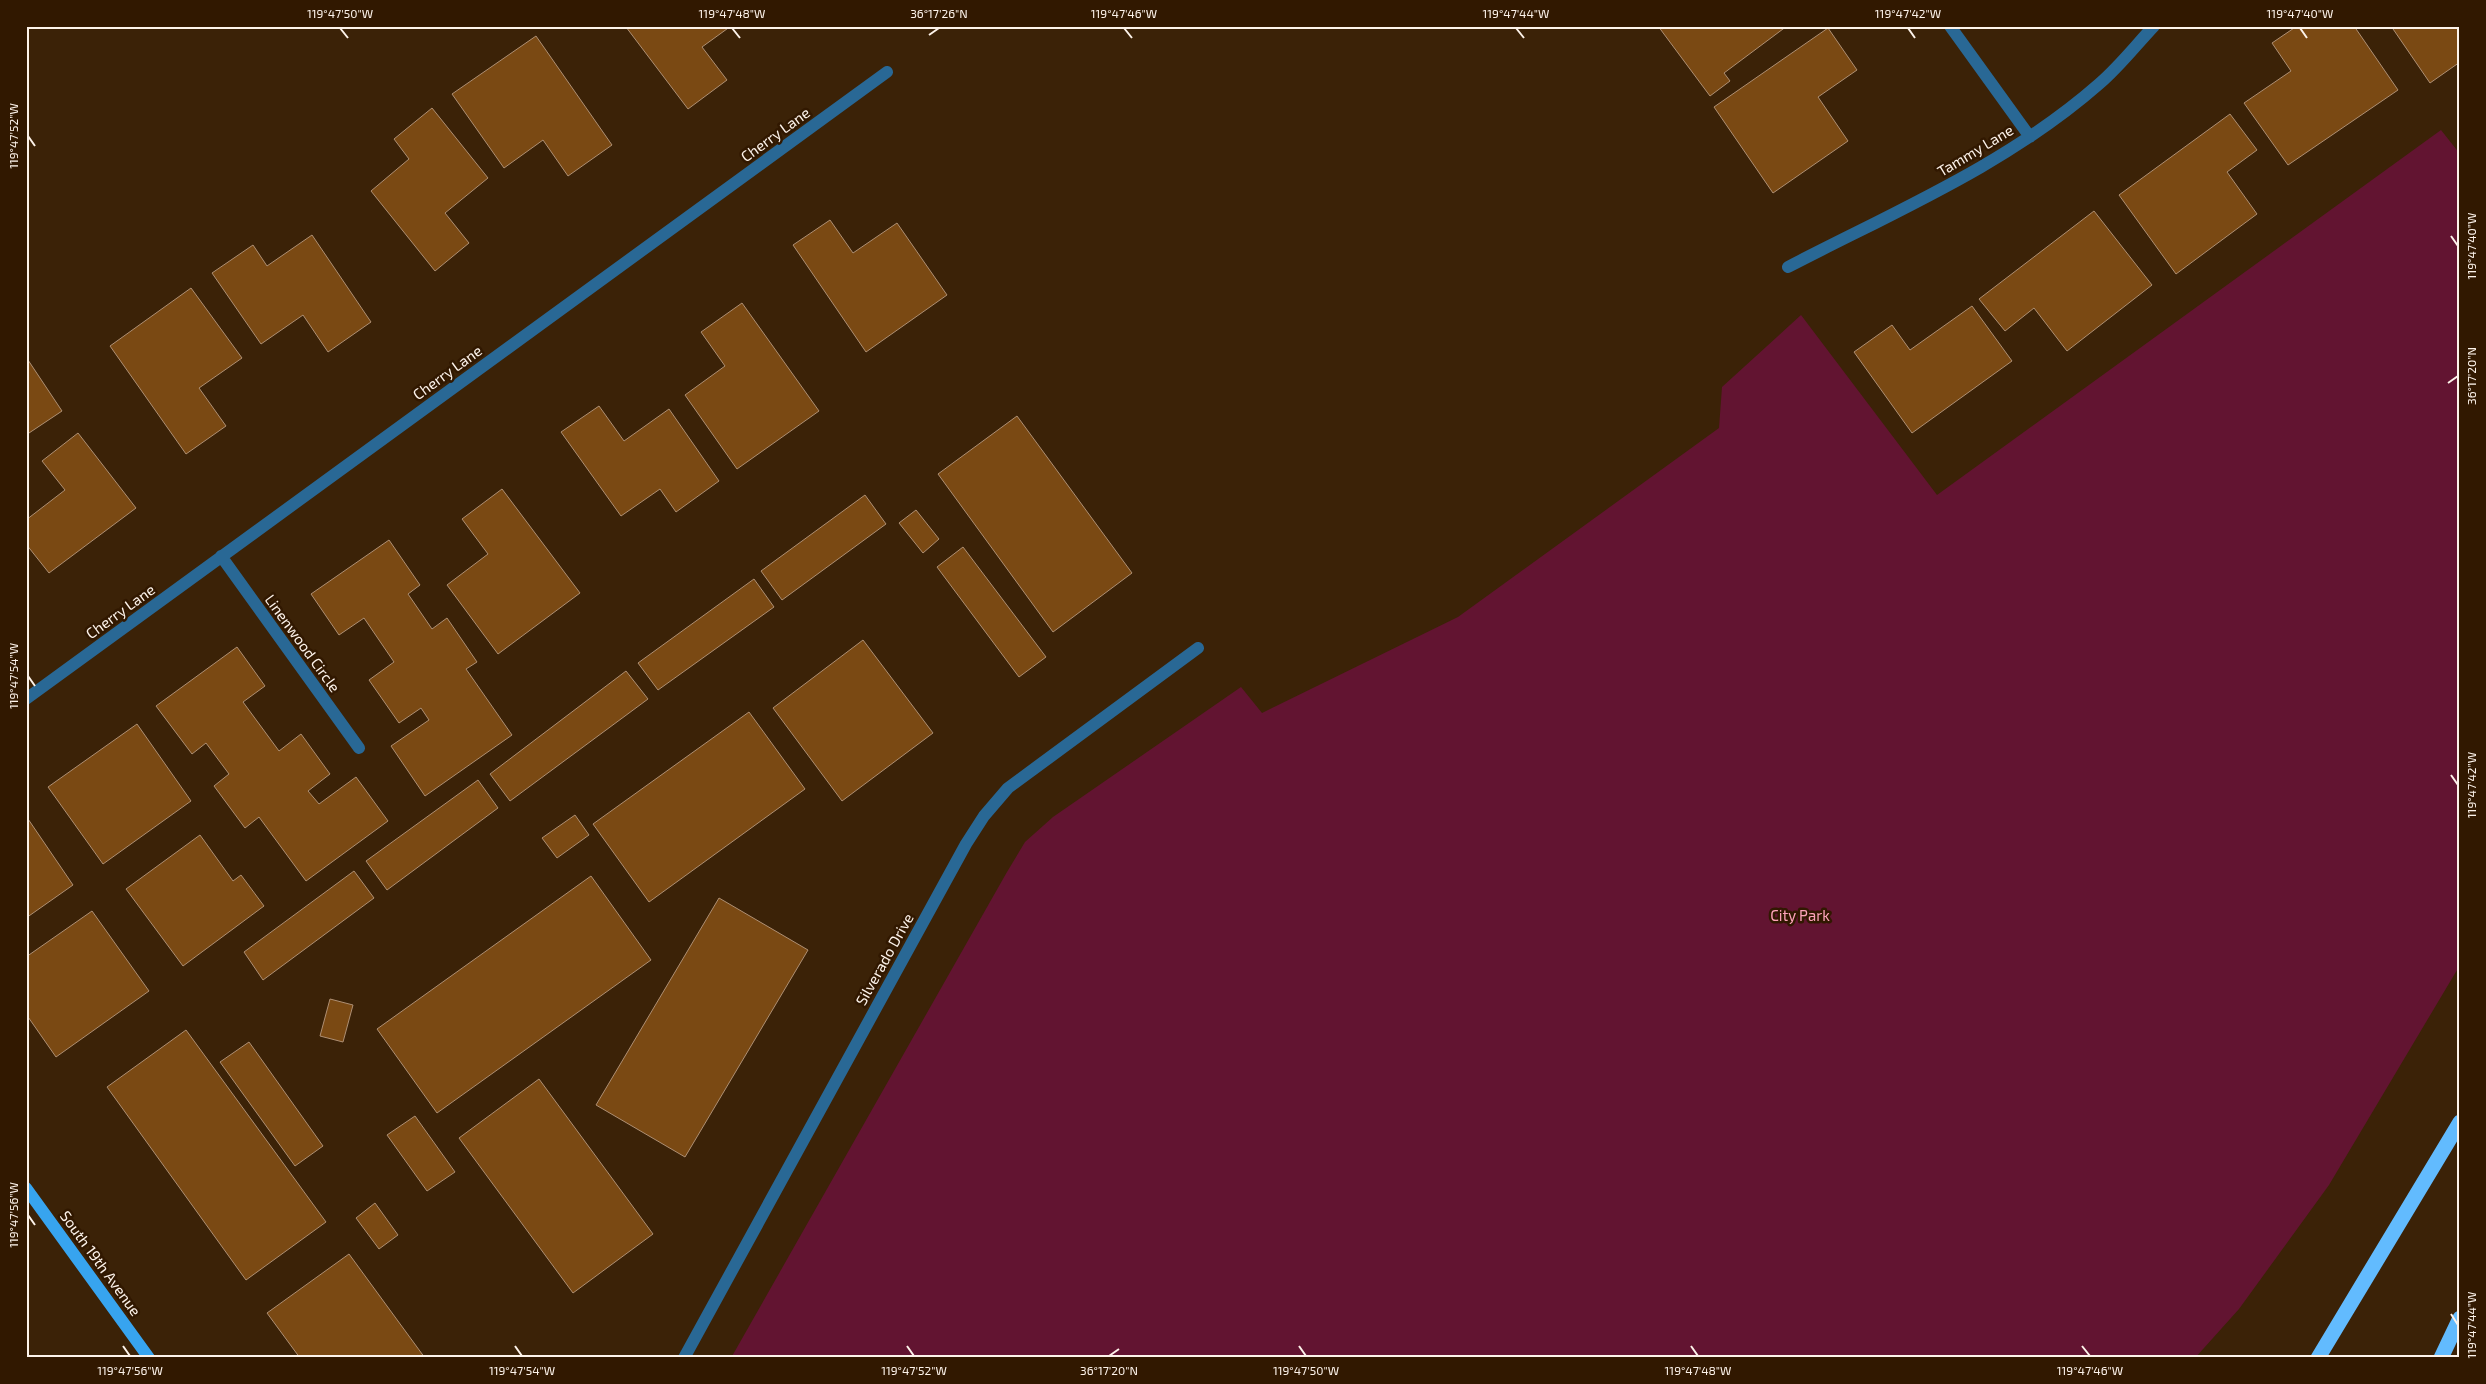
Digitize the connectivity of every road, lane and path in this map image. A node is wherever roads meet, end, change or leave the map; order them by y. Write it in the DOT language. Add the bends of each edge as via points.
graph roads {
  1 [pos="1950,26"];
  2 [pos="2154,26"];
  3 [pos="887,72"];
  4 [pos="2030,136"];
  5 [pos="1788,268"];
  6 [pos="221,556"];
  7 [pos="1198,648"];
  8 [pos="26,699"];
  9 [pos="360,748"];
  10 [pos="2460,1122"];
  11 [pos="26,1188"];
  12 [pos="2460,1318"];
  13 [pos="150,1358"];
  14 [pos="684,1358"];
  15 [pos="2318,1358"];
  16 [pos="2441,1358"];
  1 -- 4 [label="street"];
  2 -- 4 [label="street, Tammy Lane" via="2099,84"];
  3 -- 6 [label="street, Cherry Lane"];
  4 -- 5 [label="street, Tammy Lane" via="1969,175"];
  6 -- 8 [label="street, Cherry Lane"];
  6 -- 9 [label="street, Linenwood Circle"];
  7 -- 14 [label="street, Silverado Drive" via="1008,788 984,816"];
  10 -- 15 [label="highway"];
  11 -- 13 [label="main road, South 19th Avenue"];
  12 -- 16 [label="highway"];
}
